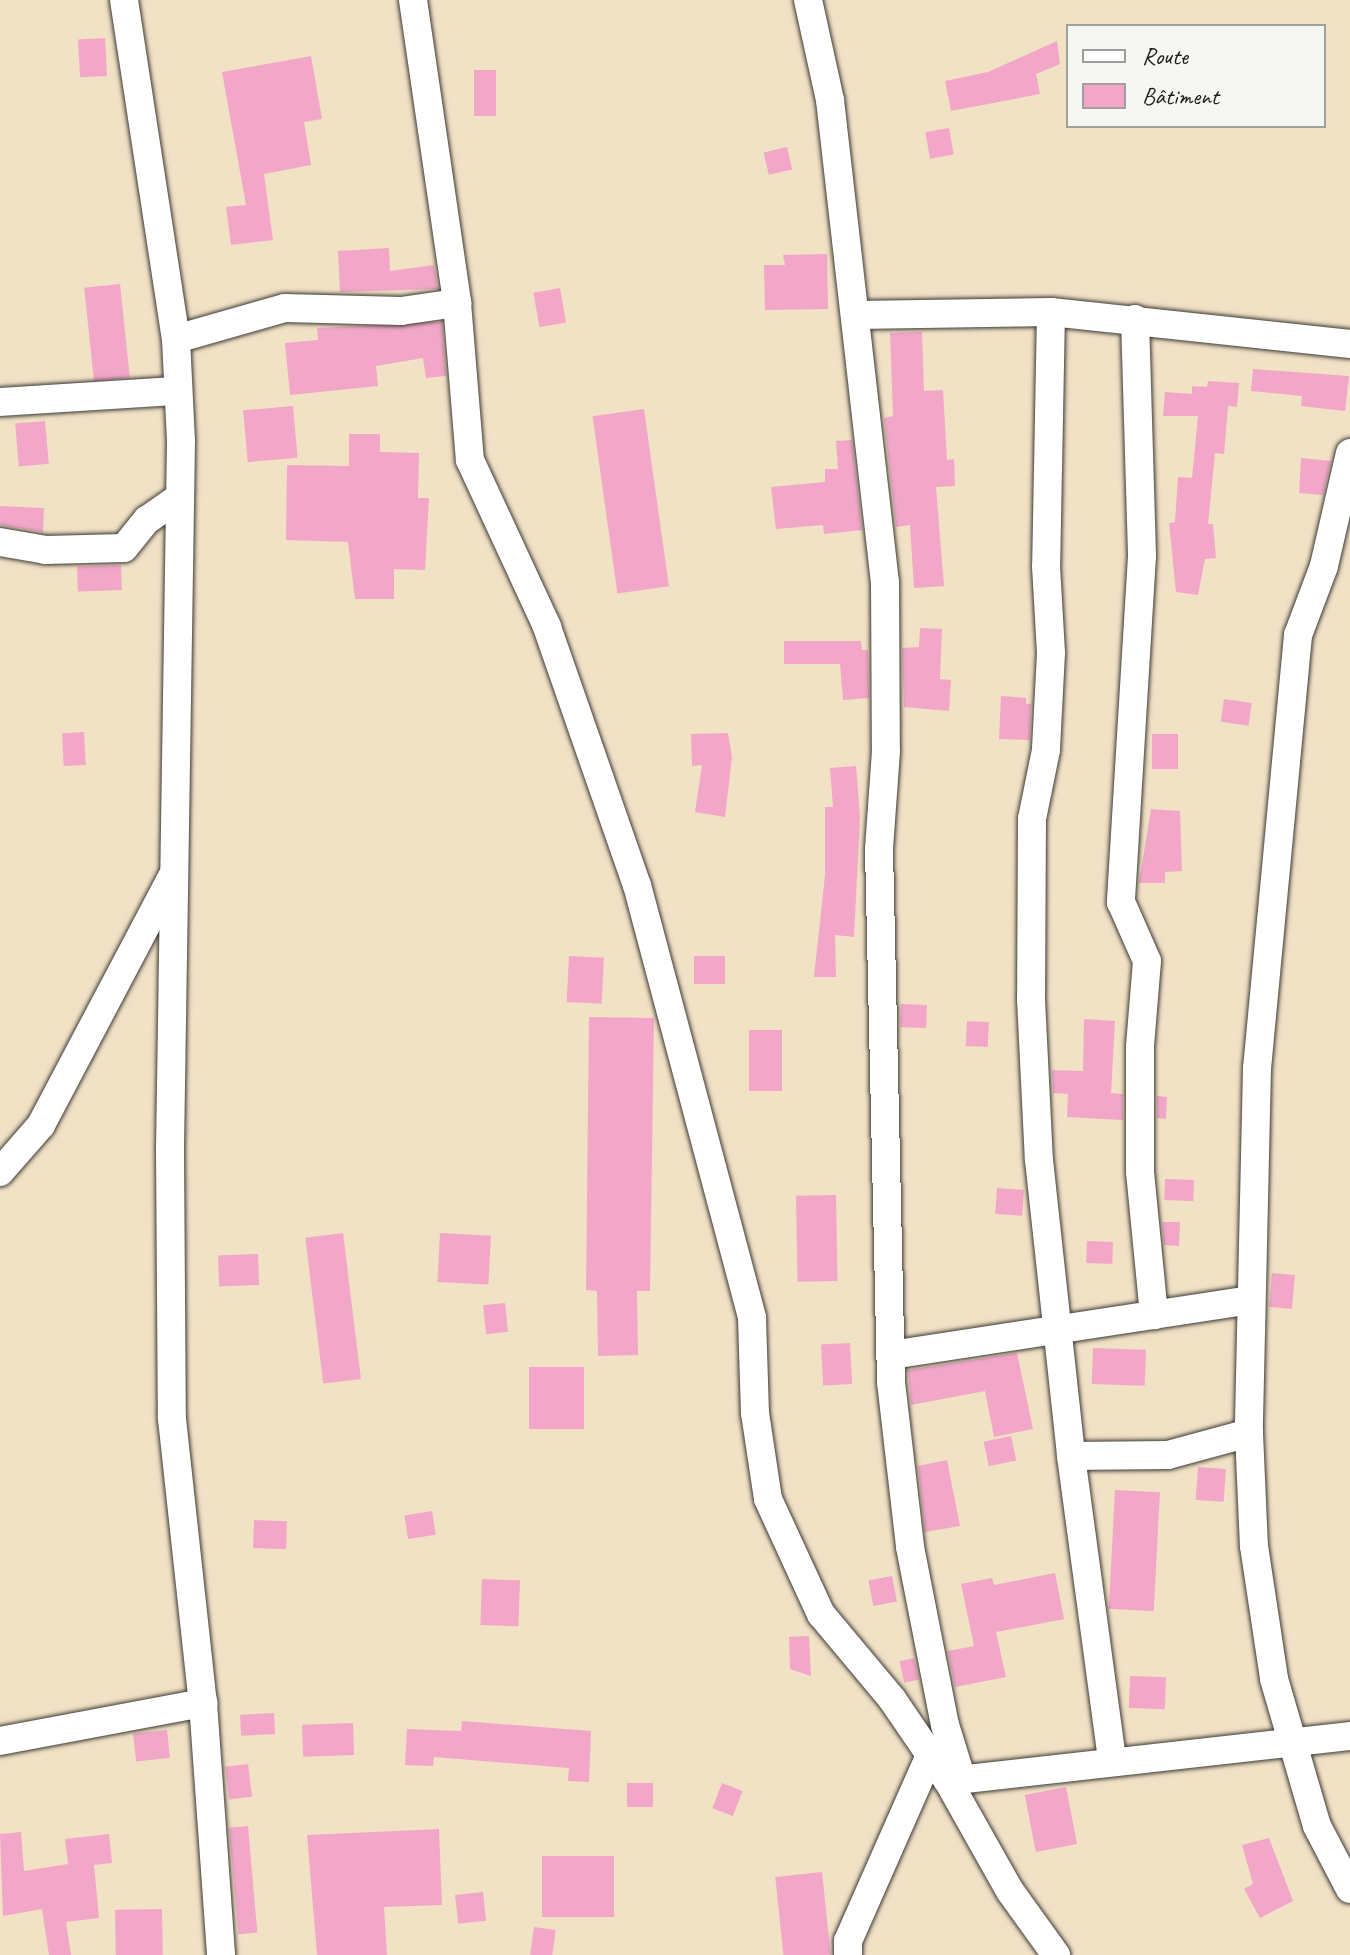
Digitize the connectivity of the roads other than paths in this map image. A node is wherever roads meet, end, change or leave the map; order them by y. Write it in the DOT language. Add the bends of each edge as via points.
graph roads {
  1 [pos="124,0"];
  2 [pos="413,0"];
  3 [pos="808,0"];
  4 [pos="457,303"];
  5 [pos="1051,312"];
  6 [pos="857,315"];
  7 [pos="1135,319"];
  8 [pos="176,339"];
  9 [pos="1350,344"];
  10 [pos="177,391"];
  11 [pos="0,402"];
  12 [pos="1350,453"];
  13 [pos="177,499"];
  14 [pos="0,542"];
  15 [pos="174,872"];
  16 [pos="0,1172"];
  17 [pos="1251,1300"];
  18 [pos="1154,1315"];
  19 [pos="1058,1333"];
  20 [pos="891,1355"];
  21 [pos="1249,1433"];
  22 [pos="1071,1456"];
  23 [pos="203,1703"];
  24 [pos="1350,1736"];
  25 [pos="0,1741"];
  26 [pos="1291,1745"];
  27 [pos="929,1757"];
  28 [pos="1112,1761"];
  29 [pos="955,1780"];
  30 [pos="1350,1889"];
  31 [pos="1052,1952"];
  32 [pos="221,1955"];
  33 [pos="848,1955"];
  1 -- 8 [label="street"];
  2 -- 4 [label="street"];
  3 -- 6 [label="street" via="830,100"];
  4 -- 8 [label="street" via="401,311 285,308"];
  4 -- 27 [label="street" via="470,460 547,627 618,821 752,1318 755,1413 768,1499 821,1614 892,1699"];
  5 -- 6 [label="street"];
  5 -- 7 [label="street"];
  5 -- 19 [label="street" via="1046,566 1051,653 1046,750 1032,819 1031,999 1039,1160"];
  6 -- 20 [label="street" via="885,582 886,751 879,849"];
  7 -- 9 [label="street"];
  7 -- 18 [label="street" via="1142,556 1121,902 1147,961 1140,1047 1140,1172"];
  8 -- 10 [label="street"];
  10 -- 11 [label="street"];
  10 -- 13 [label="street"];
  12 -- 17 [label="street" via="1324,566 1298,635 1257,1068"];
  13 -- 14 [label="street" via="147,520 124,548 46,550"];
  13 -- 15 [label="street"];
  15 -- 16 [label="street" via="41,1125"];
  15 -- 23 [label="street" via="172,1419"];
  17 -- 18 [label="street"];
  17 -- 21 [label="street"];
  18 -- 19 [label="street"];
  19 -- 20 [label="street"];
  19 -- 22 [label="street"];
  20 -- 29 [label="street" via="908,1535"];
  21 -- 22 [label="street" via="1168,1455"];
  21 -- 26 [label="street" via="1254,1546 1274,1679"];
  22 -- 28 [label="street"];
  23 -- 25 [label="street"];
  23 -- 32 [label="street"];
  24 -- 26 [label="street"];
  26 -- 28 [label="street"];
  26 -- 30 [label="street" via="1317,1826"];
  27 -- 29 [label="street"];
  27 -- 33 [label="street" via="848,1941"];
  28 -- 29 [label="street"];
  29 -- 31 [label="street" via="1010,1891"];
}
